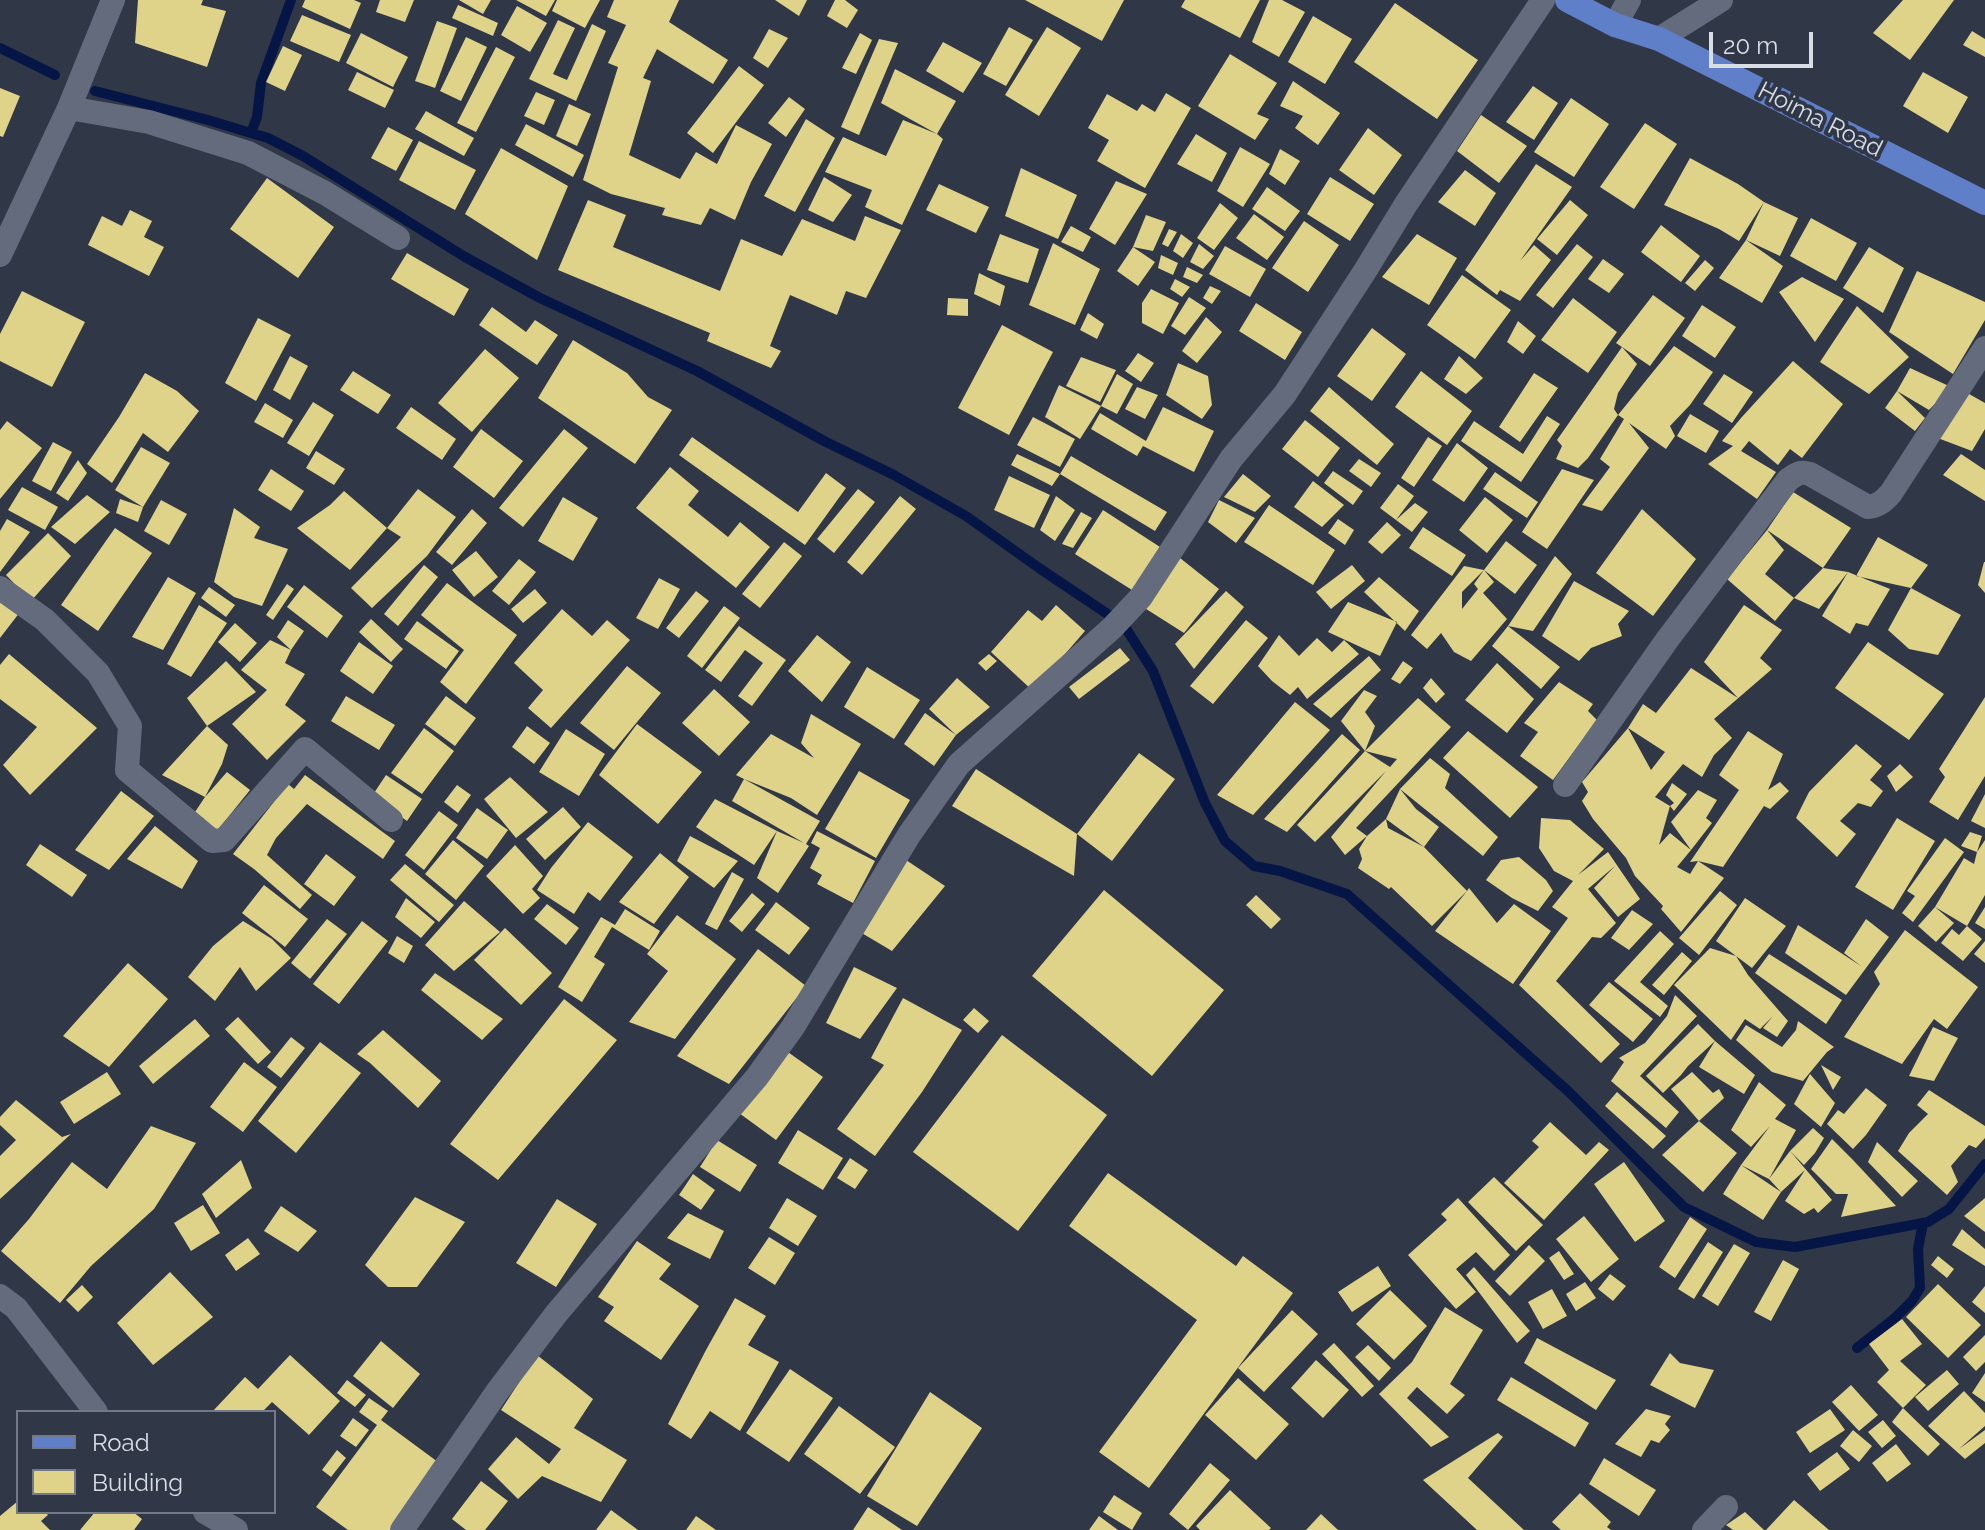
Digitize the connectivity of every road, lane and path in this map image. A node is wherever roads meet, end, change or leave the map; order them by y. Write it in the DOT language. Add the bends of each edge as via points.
graph roads {
  1 [pos="113,0"];
  2 [pos="1543,0"];
  3 [pos="1567,0"];
  4 [pos="1629,0"];
  5 [pos="1721,0"];
  6 [pos="1615,25"];
  7 [pos="1659,39"];
  8 [pos="69,108"];
  9 [pos="1985,203"];
  10 [pos="398,238"];
  11 [pos="0,255"];
  12 [pos="1985,348"];
  13 [pos="0,588"];
  14 [pos="1565,785"];
  15 [pos="391,820"];
  16 [pos="0,1296"];
  17 [pos="94,1410"];
  18 [pos="1726,1507"];
  19 [pos="208,1514"];
  20 [pos="236,1530"];
  21 [pos="402,1530"];
  22 [pos="1704,1530"];
  1 -- 8 [label="street"];
  2 -- 21 [label="street" via="1285,394 1231,459 1141,597 959,764 757,1077 556,1314"];
  3 -- 6 [label="main road, Hoima Road"];
  4 -- 6 [label="street"];
  5 -- 7 [label="street"];
  6 -- 7 [label="main road, Hoima Road"];
  7 -- 9 [label="main road, Hoima Road"];
  8 -- 10 [label="street" via="149,122 248,153"];
  8 -- 11 [label="street"];
  12 -- 14 [label="street" via="1884,501 1868,507 1804,472 1788,480"];
  13 -- 15 [label="street" via="45,620 98,673 130,726 127,770 212,841 224,840 305,749"];
  16 -- 17 [label="street" via="16,1308"];
  18 -- 22 [label="street"];
  19 -- 20 [label="street"];
}
